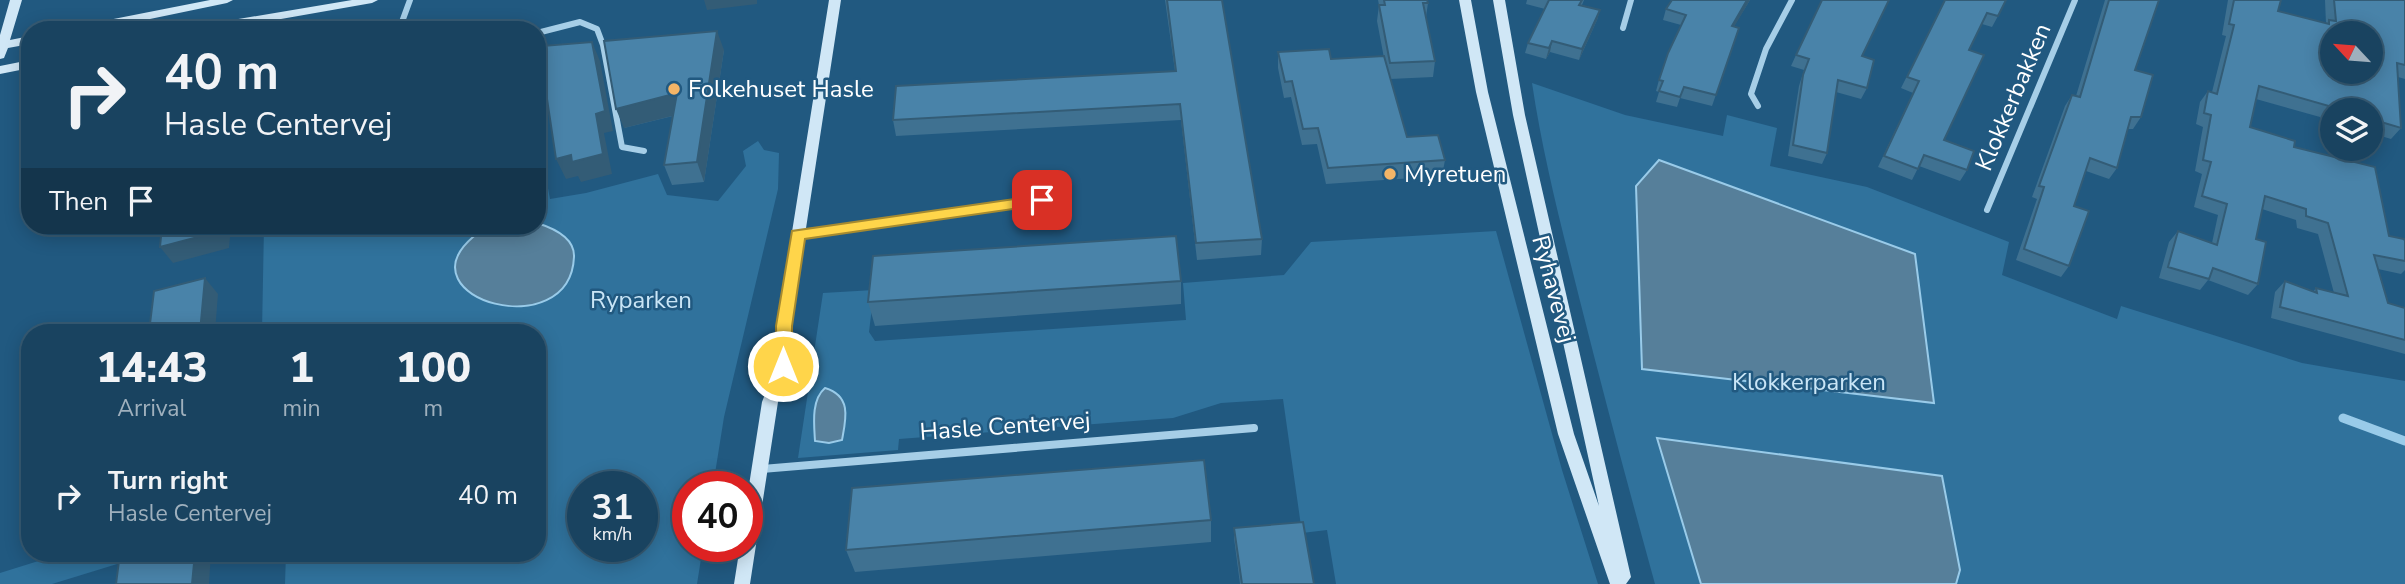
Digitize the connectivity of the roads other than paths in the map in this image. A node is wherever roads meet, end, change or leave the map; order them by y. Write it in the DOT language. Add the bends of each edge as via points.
graph roads {
  1 [pos="16,0"];
  2 [pos="227,0"];
  3 [pos="372,0"];
  4 [pos="410,0"];
  5 [pos="835,0"];
  6 [pos="1465,0"];
  7 [pos="1499,0"];
  8 [pos="1631,0"];
  9 [pos="1792,0"];
  10 [pos="2075,0"];
  11 [pos="123,21"];
  12 [pos="250,21"];
  13 [pos="402,21"];
  14 [pos="1623,28"];
  15 [pos="546,31"];
  16 [pos="21,43"];
  17 [pos="1,49"];
  18 [pos="21,66"];
  19 [pos="0,70"];
  20 [pos="1758,106"];
  21 [pos="644,151"];
  22 [pos="1042,200"];
  23 [pos="1987,210"];
  24 [pos="798,235"];
  25 [pos="1254,428"];
  26 [pos="760,470"];
  27 [pos="742,584"];
  28 [pos="1618,584"];
  29 [pos="1625,584"];
  1 -- 17 [label="street"];
  2 -- 11 [label="street"];
  3 -- 12 [label="street"];
  4 -- 13 [label="street"];
  5 -- 24 [label="street"];
  6 -- 28 [label="street, Ryhavevej" via="1482,92 1571,452"];
  7 -- 29 [label="street, Ryhavevej" via="1519,115"];
  8 -- 14 [label="street"];
  9 -- 20 [label="street" via="1766,49 1751,94"];
  10 -- 23 [label="street, Klokkerbakken"];
  15 -- 21 [label="street" via="580,22 597,29 622,147"];
  16 -- 17 [label="street"];
  18 -- 19 [label="street"];
  22 -- 24 [label="street"];
  24 -- 26 [label="street" via="784,326 783,366 770,402"];
  25 -- 26 [label="street, Hasle Centervej"];
  26 -- 27 [label="street"];
}
